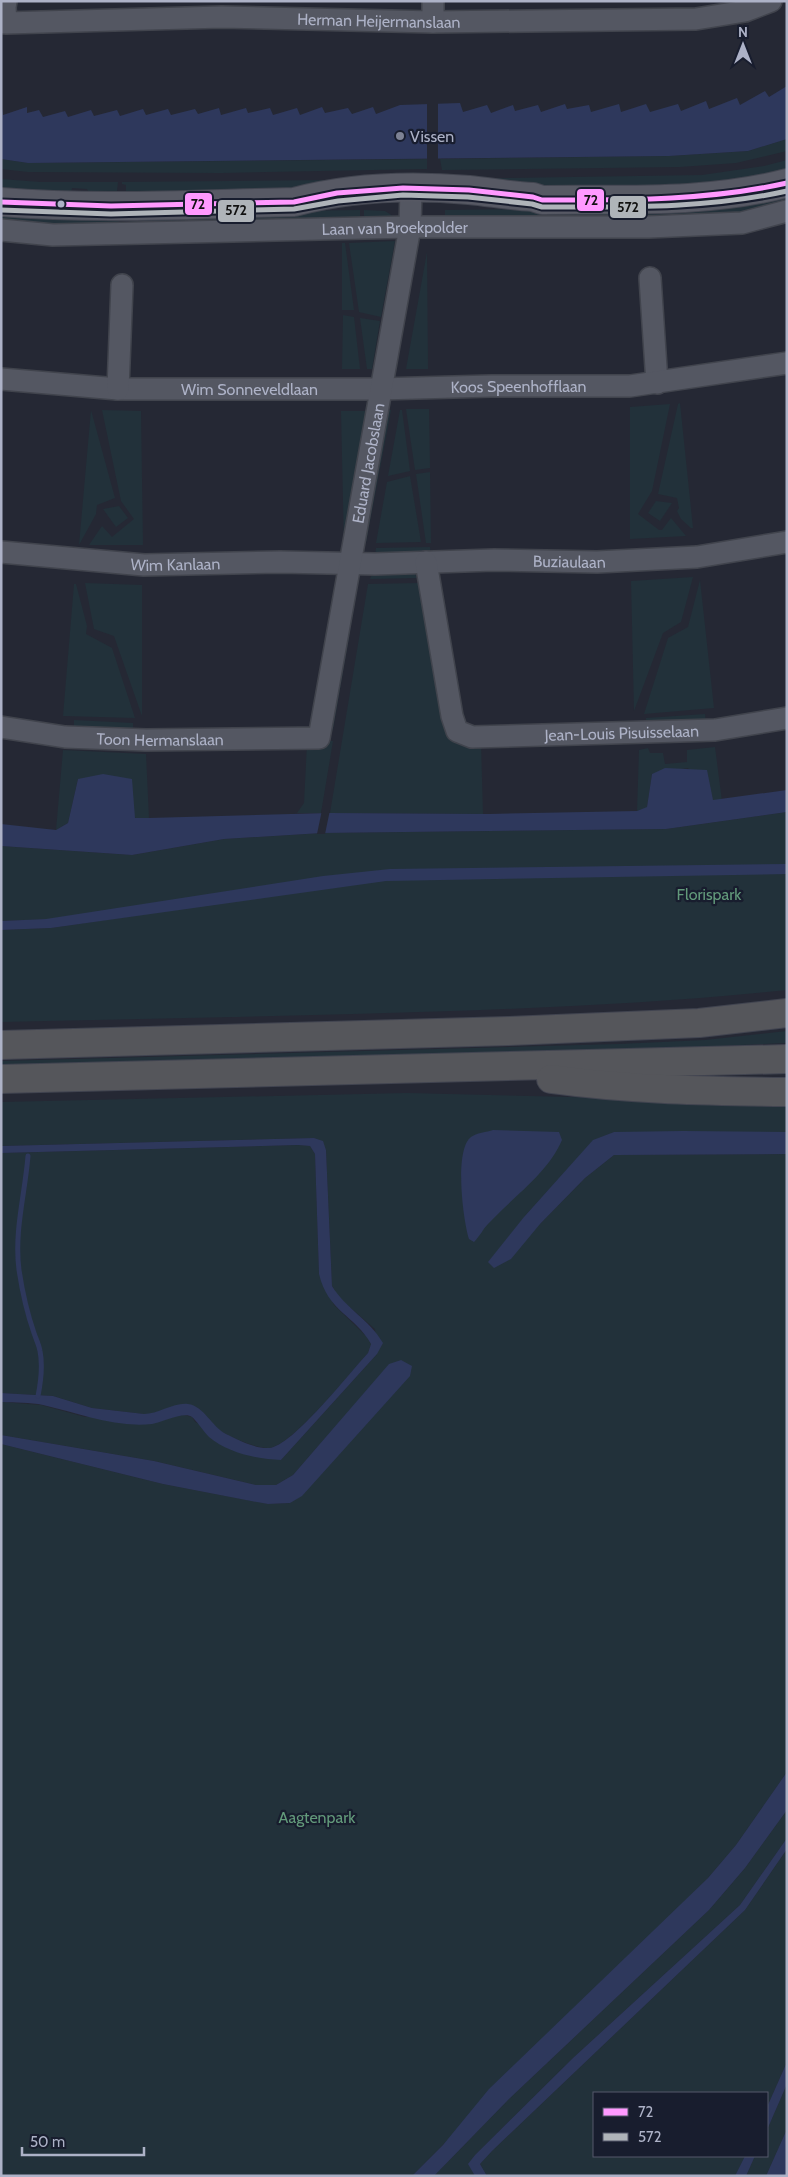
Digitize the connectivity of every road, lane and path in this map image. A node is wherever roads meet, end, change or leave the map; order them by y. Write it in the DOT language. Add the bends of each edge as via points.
graph roads {
  1 [pos="6,1"];
  2 [pos="433,1"];
  3 [pos="771,1"];
  4 [pos="226,9"];
  5 [pos="636,11"];
  6 [pos="433,22"];
  7 [pos="787,183"];
  8 [pos="1,202"];
  9 [pos="410,207"];
  10 [pos="787,211"];
  11 [pos="1,230"];
  12 [pos="650,278"];
  13 [pos="122,285"];
  14 [pos="787,362"];
  15 [pos="1,378"];
  16 [pos="657,382"];
  17 [pos="118,389"];
  18 [pos="380,389"];
  19 [pos="787,542"];
  20 [pos="1,552"];
  21 [pos="426,562"];
  22 [pos="350,563"];
  23 [pos="787,718"];
  24 [pos="1,727"];
  25 [pos="319,738"];
  26 [pos="787,1013"];
  27 [pos="1,1045"];
  28 [pos="787,1059"];
  29 [pos="459,1067"];
  30 [pos="1,1079"];
  31 [pos="787,1092"];
  1 -- 4 [label="street, Herman Heijermanslaan" via="6,23"];
  2 -- 6 [label="street"];
  3 -- 5 [label="street, Herman Heijermanslaan" via="745,11 696,19"];
  4 -- 6 [label="street, Herman Heijermanslaan"];
  5 -- 6 [label="street, Herman Heijermanslaan"];
  7 -- 9 [label="main road, Laan van Broekpolder" via="708,198 542,200 469,190"];
  8 -- 9 [label="main road, Laan van Broekpolder" via="102,205 294,202 364,190"];
  9 -- 10 [label="street, Laan van Broekpolder" via="659,227 742,223"];
  9 -- 11 [label="street, Laan van Broekpolder" via="53,235"];
  9 -- 18 [label="street, Eduard Jacobslaan"];
  12 -- 16 [label="street"];
  13 -- 17 [label="street"];
  14 -- 16 [label="street, Koos Speenhofflaan"];
  15 -- 17 [label="street, Wim Sonneveldlaan"];
  16 -- 18 [label="street, Koos Speenhofflaan" via="630,386"];
  17 -- 18 [label="street, Wim Sonneveldlaan"];
  18 -- 22 [label="street, Eduard Jacobslaan"];
  19 -- 21 [label="street, Buziaulaan" via="666,559"];
  20 -- 22 [label="street, Wim Kanlaan" via="144,565"];
  21 -- 22 [label="street, Buziaulaan"];
  21 -- 23 [label="street, Jean-Louis Pisuisselaan" via="457,731 472,737 715,730"];
  22 -- 25 [label="street, Eduard Jacobslaan"];
  24 -- 25 [label="street, Toon Hermanslaan" via="65,737 146,740"];
  26 -- 27 [label="highway" via="699,1023"];
  28 -- 29 [label="highway"];
  29 -- 30 [label="highway"];
  29 -- 31 [label="highway" via="611,1087"];
}
